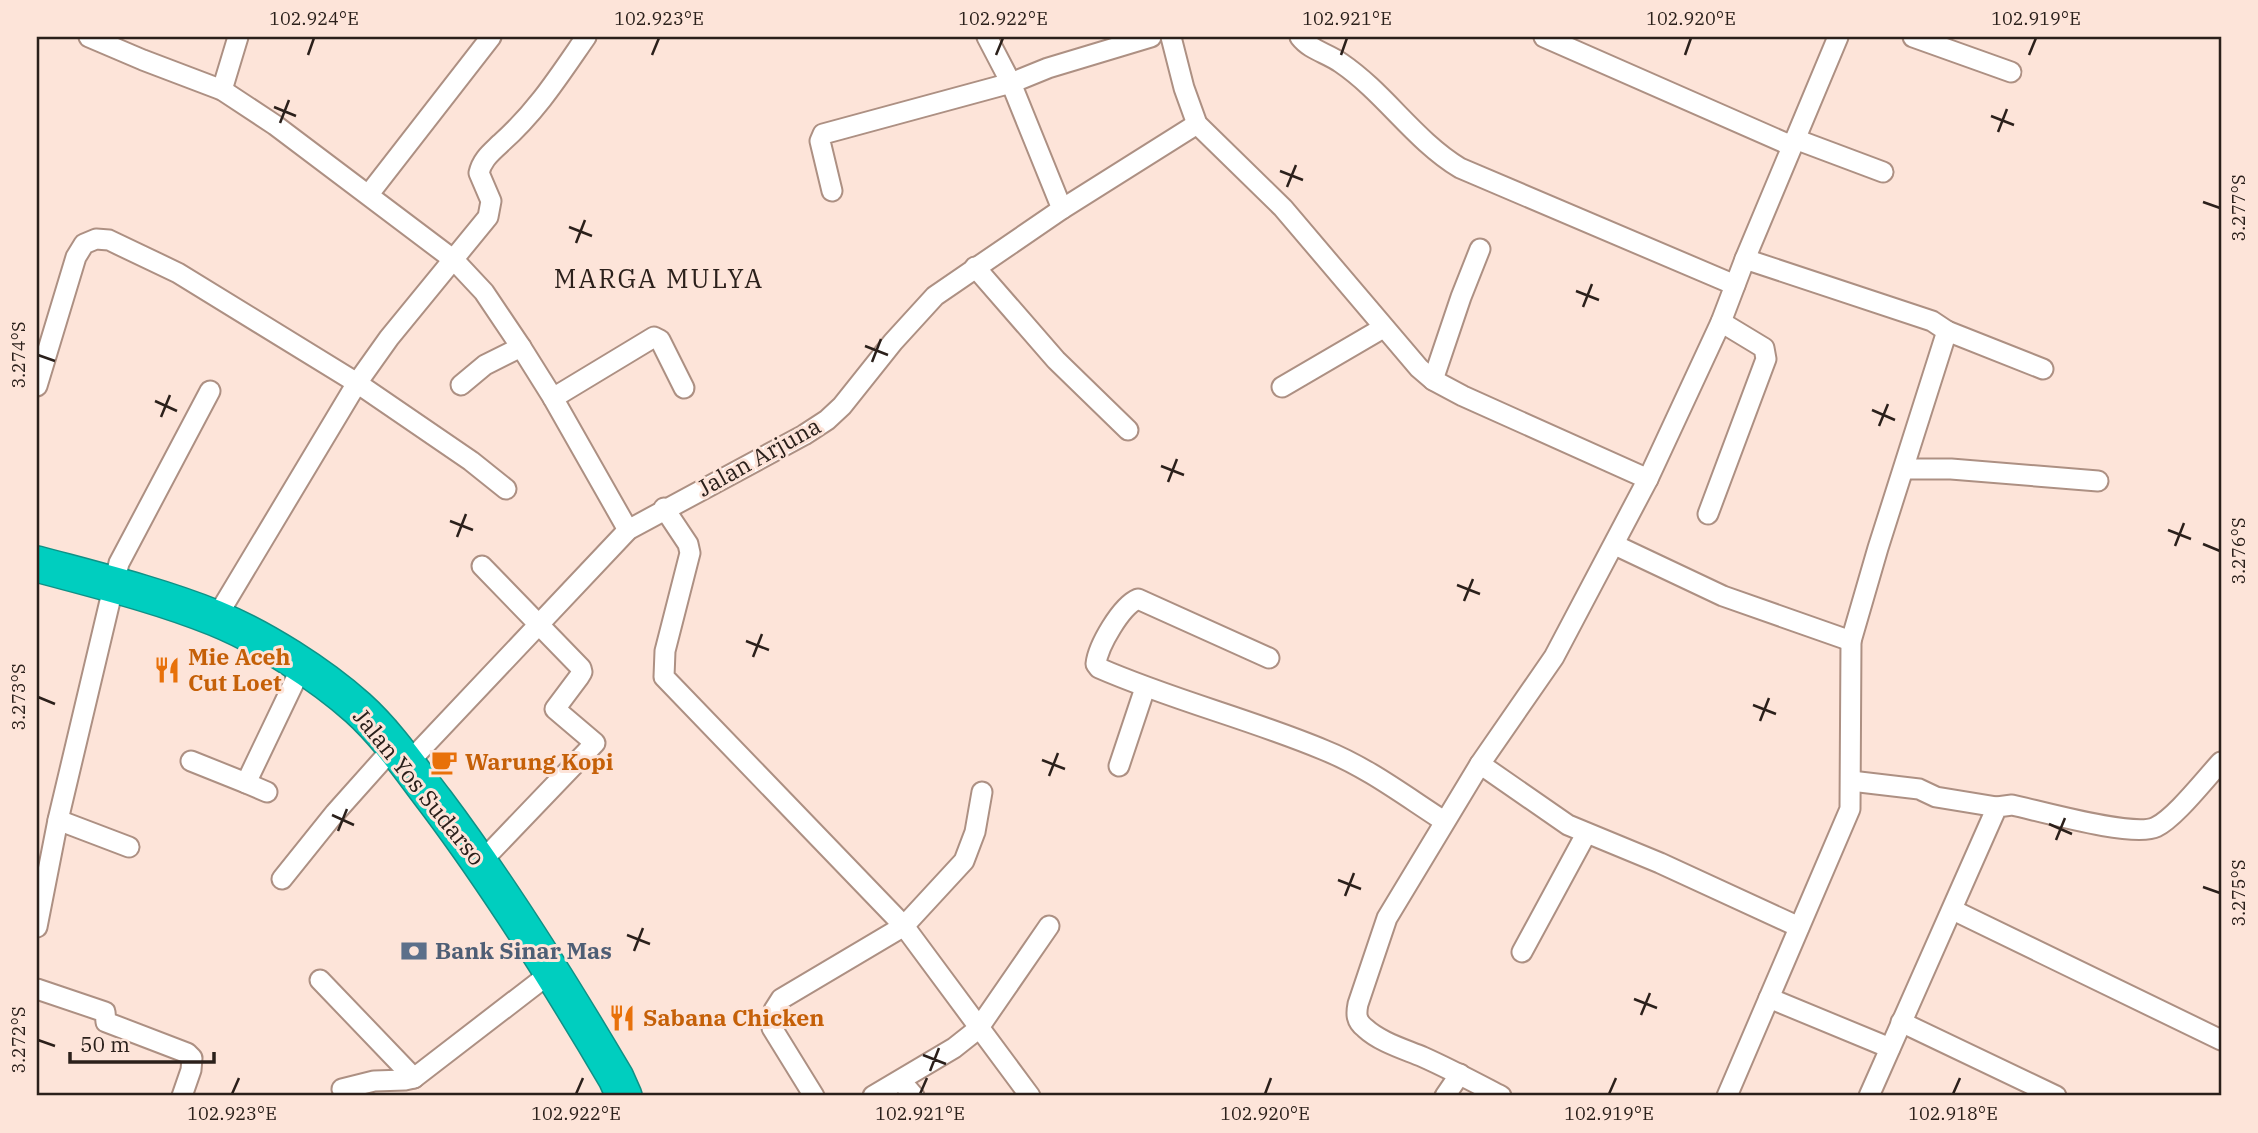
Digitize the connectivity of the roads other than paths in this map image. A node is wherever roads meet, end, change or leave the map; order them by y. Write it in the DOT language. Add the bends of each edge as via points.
graph roads {
  1 [pos="89,37"];
  2 [pos="238,37"];
  3 [pos="491,37"];
  4 [pos="586,37"];
  5 [pos="987,37"];
  6 [pos="1151,37"];
  7 [pos="1171,37"];
  8 [pos="1300,37"];
  9 [pos="1544,37"];
  10 [pos="1838,37"];
  11 [pos="1913,37"];
  12 [pos="2011,72"];
  13 [pos="1011,83"];
  14 [pos="222,90"];
  15 [pos="1197,124"];
  16 [pos="1793,142"];
  17 [pos="1883,172"];
  18 [pos="832,191"];
  19 [pos="369,194"];
  20 [pos="1062,209"];
  21 [pos="1480,250"];
  22 [pos="1745,259"];
  23 [pos="454,260"];
  24 [pos="975,267"];
  25 [pos="1735,285"];
  26 [pos="1721,322"];
  27 [pos="1383,328"];
  28 [pos="1947,331"];
  29 [pos="521,348"];
  30 [pos="2043,369"];
  31 [pos="1433,380"];
  32 [pos="357,383"];
  33 [pos="461,385"];
  34 [pos="37,386"];
  35 [pos="1282,387"];
  36 [pos="684,388"];
  37 [pos="210,391"];
  38 [pos="553,398"];
  39 [pos="1128,430"];
  40 [pos="1905,469"];
  41 [pos="1648,479"];
  42 [pos="2098,481"];
  43 [pos="506,489"];
  44 [pos="664,508"];
  45 [pos="1708,514"];
  46 [pos="628,530"];
  47 [pos="1615,545"];
  48 [pos="37,564"];
  49 [pos="482,566"];
  50 [pos="113,584"];
  51 [pos="216,618"];
  52 [pos="539,624"];
  53 [pos="1851,641"];
  54 [pos="1269,658"];
  55 [pos="302,666"];
  56 [pos="1144,688"];
  57 [pos="400,756"];
  58 [pos="191,761"];
  59 [pos="2221,762"];
  60 [pos="1480,764"];
  61 [pos="1119,766"];
  62 [pos="1851,780"];
  63 [pos="246,783"];
  64 [pos="267,792"];
  65 [pos="982,792"];
  66 [pos="1997,807"];
  67 [pos="58,820"];
  68 [pos="1444,821"];
  69 [pos="1586,834"];
  70 [pos="129,847"];
  71 [pos="481,863"];
  72 [pos="282,879"];
  73 [pos="1953,910"];
  74 [pos="904,926"];
  75 [pos="1049,926"];
  76 [pos="37,927"];
  77 [pos="1799,927"];
  78 [pos="1522,952"];
  79 [pos="553,971"];
  80 [pos="320,980"];
  81 [pos="37,989"];
  82 [pos="1769,998"];
  83 [pos="1901,1022"];
  84 [pos="978,1029"];
  85 [pos="2221,1040"];
  86 [pos="1890,1048"];
  87 [pos="1460,1074"];
  88 [pos="414,1078"];
  89 [pos="342,1089"];
  90 [pos="908,1089"];
  91 [pos="182,1096"];
  92 [pos="624,1096"];
  93 [pos="814,1096"];
  94 [pos="873,1096"];
  95 [pos="1030,1096"];
  96 [pos="1445,1096"];
  97 [pos="1502,1096"];
  98 [pos="1727,1096"];
  99 [pos="1869,1096"];
  100 [pos="2056,1096"];
  1 -- 14 [label="street"];
  2 -- 14 [label="street"];
  3 -- 19 [label="street"];
  4 -- 23 [label="street" via="537,108 483,161 479,173 491,209"];
  5 -- 13 [label="street"];
  6 -- 13 [label="street"];
  7 -- 15 [label="street"];
  8 -- 25 [label="street" via="1352,70 1426,144 1460,168"];
  9 -- 16 [label="street"];
  10 -- 16 [label="street"];
  11 -- 12 [label="street"];
  13 -- 18 [label="street" via="823,134 820,141"];
  13 -- 20 [label="street"];
  14 -- 19 [label="street"];
  15 -- 20 [label="street, Jalan Arjuna"];
  15 -- 27 [label="street" via="1283,208"];
  16 -- 17 [label="street"];
  16 -- 22 [label="street"];
  19 -- 23 [label="street"];
  20 -- 24 [label="street, Jalan Arjuna"];
  21 -- 31 [label="street"];
  22 -- 25 [label="street"];
  22 -- 28 [label="street" via="1932,321"];
  23 -- 29 [label="street" via="484,292"];
  23 -- 32 [label="street"];
  24 -- 39 [label="street" via="1056,360"];
  24 -- 44 [label="street, Jalan Arjuna" via="935,296 827,420"];
  25 -- 26 [label="street"];
  26 -- 41 [label="street"];
  26 -- 45 [label="street" via="1764,348 1766,359"];
  27 -- 31 [label="street"];
  27 -- 35 [label="street"];
  28 -- 30 [label="street"];
  28 -- 40 [label="street"];
  29 -- 33 [label="street" via="485,365"];
  29 -- 38 [label="street"];
  31 -- 41 [label="street"];
  32 -- 34 [label="street" via="178,273 123,245 96,239 84,244 76,257"];
  32 -- 43 [label="street"];
  32 -- 51 [label="street"];
  36 -- 38 [label="street" via="660,340 654,337"];
  37 -- 50 [label="street" via="123,554"];
  38 -- 46 [label="street"];
  40 -- 42 [label="street"];
  40 -- 53 [label="street"];
  41 -- 47 [label="street"];
  44 -- 46 [label="street, Jalan Arjuna"];
  44 -- 74 [label="street" via="690,554 665,651 664,677"];
  46 -- 52 [label="street, Jalan Arjuna"];
  47 -- 53 [label="street" via="1723,596"];
  47 -- 60 [label="street" via="1554,657"];
  48 -- 50 [label="highway, Jalan Yos Sudarso"];
  49 -- 52 [label="street"];
  50 -- 51 [label="highway, Jalan Yos Sudarso"];
  50 -- 67 [label="street"];
  51 -- 55 [label="highway, Jalan Yos Sudarso"];
  52 -- 57 [label="street, Jalan Arjuna"];
  52 -- 71 [label="street" via="582,672 555,709 595,743"];
  53 -- 62 [label="street"];
  54 -- 56 [label="street" via="1138,599 1121,612 1096,664"];
  55 -- 57 [label="highway, Jalan Yos Sudarso" via="359,709"];
  55 -- 63 [label="street"];
  56 -- 61 [label="street"];
  56 -- 68 [label="street" via="1326,750"];
  57 -- 71 [label="highway, Jalan Yos Sudarso"];
  57 -- 72 [label="street, Jalan Arjuna" via="335,813"];
  58 -- 63 [label="street"];
  59 -- 66 [label="street" via="2168,818 2151,829 2125,829 2012,805"];
  60 -- 68 [label="street"];
  60 -- 69 [label="street" via="1546,812"];
  62 -- 66 [label="street" via="1919,789 1936,797"];
  62 -- 77 [label="street" via="1847,818"];
  63 -- 64 [label="street"];
  65 -- 74 [label="street" via="964,861"];
  66 -- 73 [label="street"];
  67 -- 70 [label="street"];
  67 -- 76 [label="street"];
  68 -- 87 [label="street" via="1387,918 1356,1014 1374,1034"];
  69 -- 77 [label="street"];
  69 -- 78 [label="street"];
  71 -- 79 [label="highway, Jalan Yos Sudarso"];
  73 -- 83 [label="street"];
  73 -- 85 [label="street"];
  74 -- 84 [label="street"];
  74 -- 93 [label="street" via="781,999 774,1010 772,1028"];
  75 -- 84 [label="street"];
  77 -- 82 [label="street"];
  79 -- 88 [label="street"];
  79 -- 92 [label="highway, Jalan Yos Sudarso"];
  80 -- 88 [label="street"];
  81 -- 91 [label="street" via="105,1012 106,1022 187,1053 191,1070"];
  82 -- 86 [label="street"];
  82 -- 98 [label="street"];
  83 -- 86 [label="street"];
  83 -- 100 [label="street"];
  84 -- 90 [label="street"];
  84 -- 95 [label="street"];
  86 -- 99 [label="street"];
  87 -- 96 [label="street"];
  87 -- 97 [label="street"];
  88 -- 89 [label="street"];
  90 -- 94 [label="street"];
}
